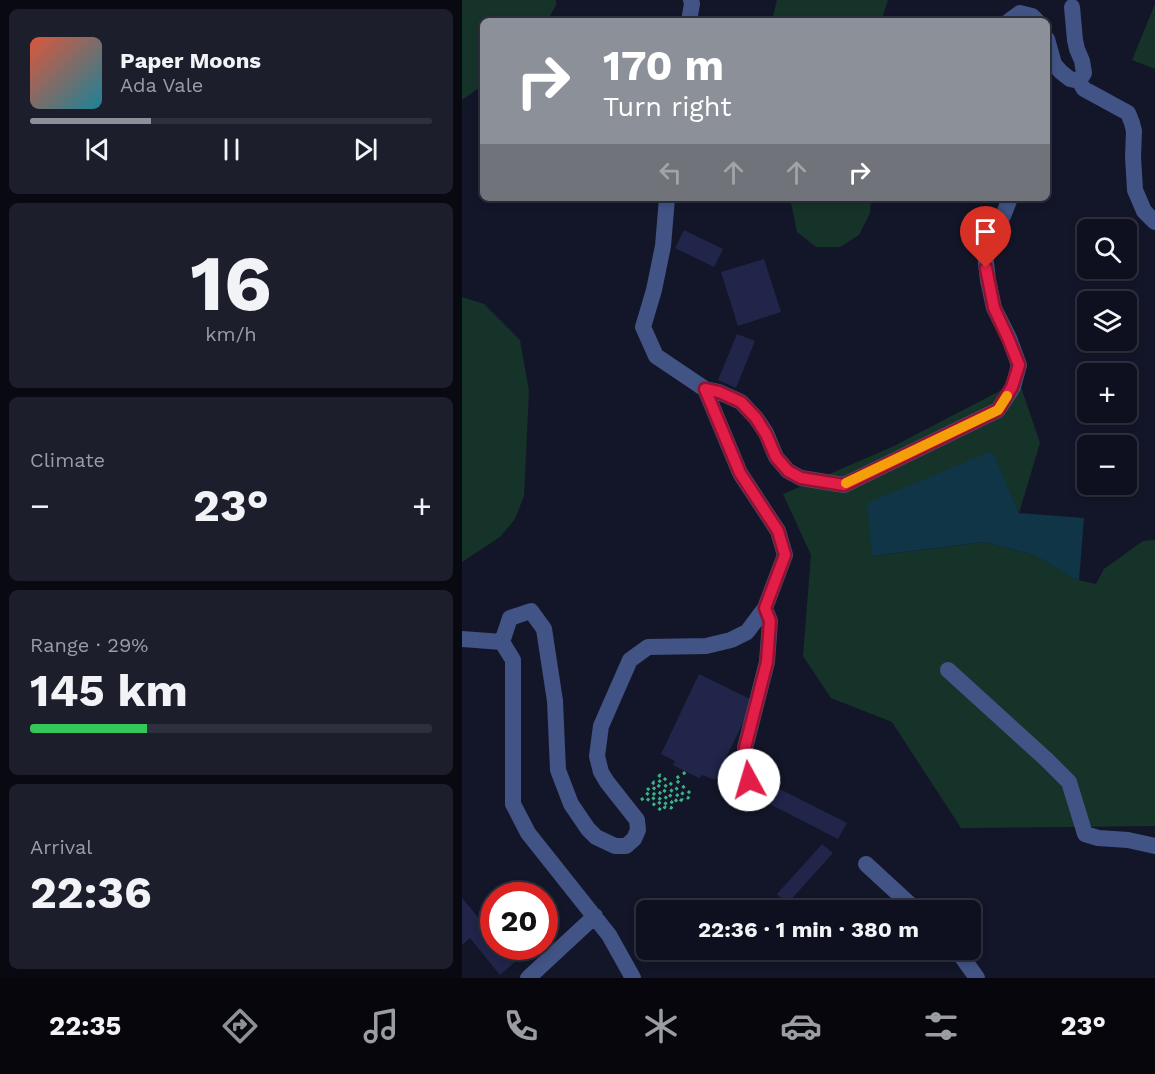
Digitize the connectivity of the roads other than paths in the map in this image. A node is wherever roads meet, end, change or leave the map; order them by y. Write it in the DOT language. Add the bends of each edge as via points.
graph roads {
  1 [pos="691,0"];
  2 [pos="1072,7"];
  3 [pos="690,18"];
  4 [pos="1013,18"];
  5 [pos="1034,18"];
  6 [pos="1050,50"];
  7 [pos="1079,81"];
  8 [pos="667,201"];
  9 [pos="1009,201"];
  10 [pos="1155,222"];
  11 [pos="705,389"];
  12 [pos="765,608"];
  13 [pos="462,639"];
  14 [pos="502,642"];
  15 [pos="948,670"];
  16 [pos="749,780"];
  17 [pos="1155,846"];
  18 [pos="866,864"];
  19 [pos="905,900"];
  20 [pos="595,916"];
  21 [pos="964,960"];
  22 [pos="528,978"];
  23 [pos="633,978"];
  24 [pos="977,978"];
  1 -- 3 [label="street"];
  2 -- 7 [label="street" via="1084,73"];
  4 -- 5 [label="street" via="1020,13"];
  6 -- 7 [label="street" via="1061,72"];
  7 -- 10 [label="street" via="1084,89 1128,113 1134,131 1135,190 1144,211"];
  8 -- 11 [label="street" via="663,246 643,327 656,356"];
  9 -- 11 [label="street" via="1003,216 989,224 983,237 994,308 1019,365 998,410 844,485 801,478 788,471 776,457 756,418 741,402"];
  11 -- 12 [label="street" via="740,473 778,531 785,555"];
  12 -- 14 [label="street" via="747,632 731,640 706,646 648,647 630,660 600,726 597,756 607,782 637,820 638,830 626,846 615,846 588,830 558,770 555,701 544,629 531,611 510,618"];
  12 -- 16 [label="street" via="770,621 767,662 745,748"];
  13 -- 14 [label="street"];
  14 -- 20 [label="street" via="513,660 513,804 528,833"];
  15 -- 17 [label="street" via="1070,782 1085,834"];
  18 -- 19 [label="street"];
  20 -- 22 [label="street"];
  20 -- 23 [label="street"];
  21 -- 24 [label="street"];
}
